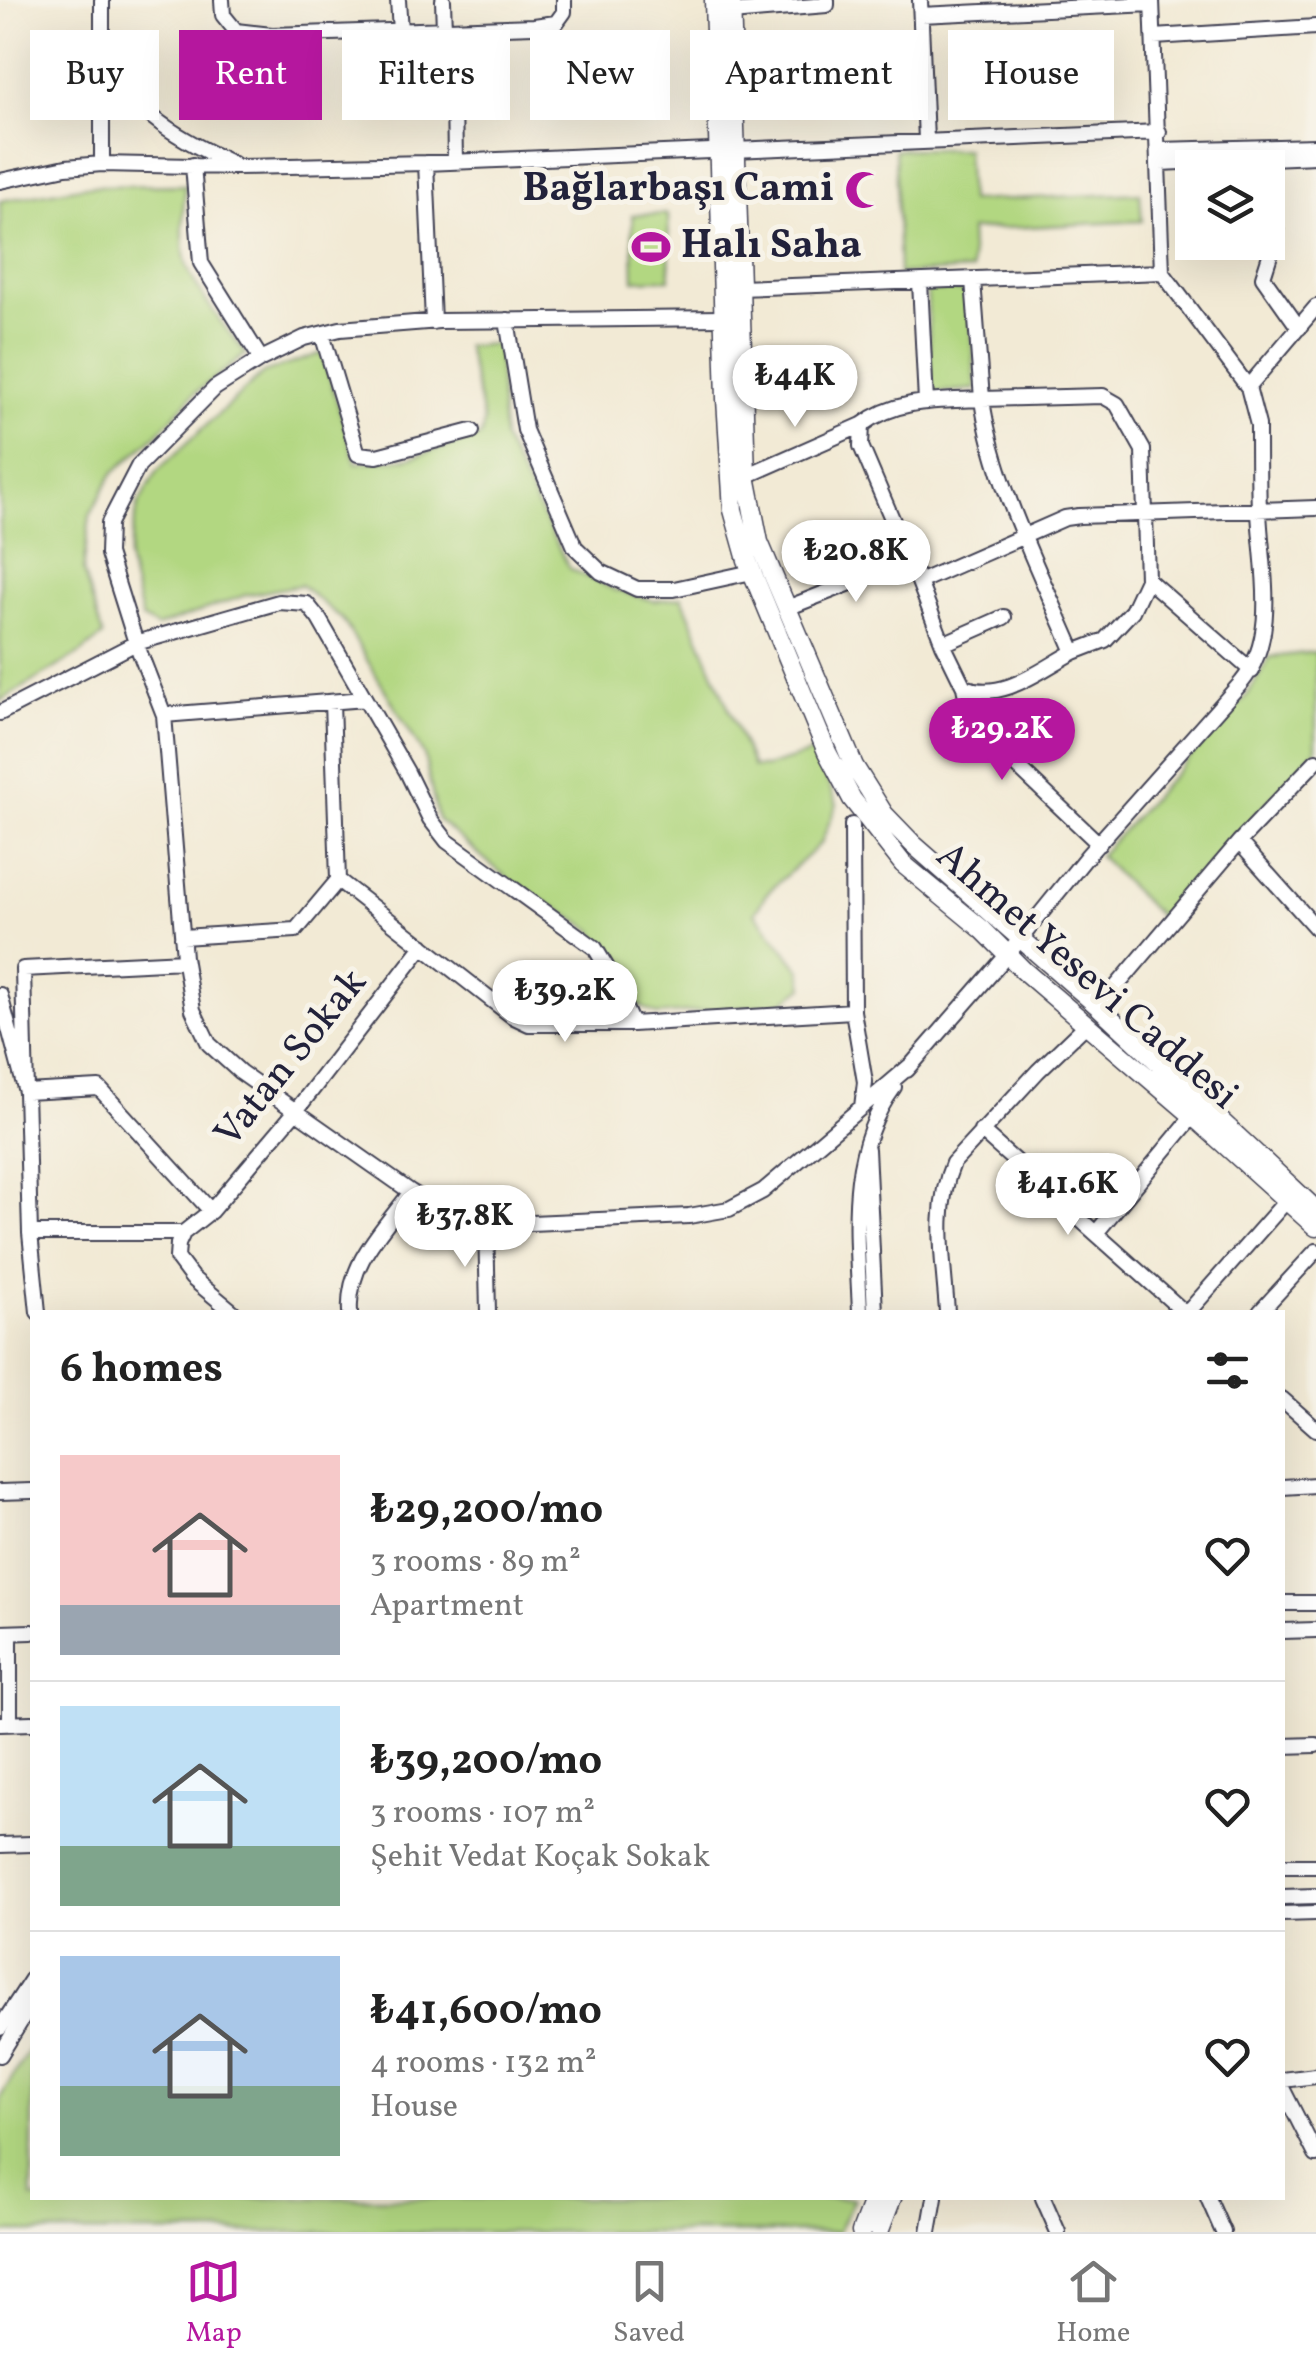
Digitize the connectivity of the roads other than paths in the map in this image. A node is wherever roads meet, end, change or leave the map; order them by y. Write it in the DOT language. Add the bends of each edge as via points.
graph roads {
  1 [pos="102,0"];
  2 [pos="222,0"];
  3 [pos="398,0"];
  4 [pos="443,0"];
  5 [pos="564,0"];
  6 [pos="714,0"];
  7 [pos="826,0"];
  8 [pos="1152,2"];
  9 [pos="731,6"];
  10 [pos="921,8"];
  11 [pos="1316,27"];
  12 [pos="448,29"];
  13 [pos="102,30"];
  14 [pos="400,30"];
  15 [pos="424,30"];
  16 [pos="342,32"];
  17 [pos="1154,36"];
  18 [pos="102,120"];
  19 [pos="155,120"];
  20 [pos="1158,132"];
  21 [pos="926,140"];
  22 [pos="1316,146"];
  23 [pos="727,148"];
  24 [pos="1160,156"];
  25 [pos="1316,156"];
  26 [pos="455,162"];
  27 [pos="426,163"];
  28 [pos="102,164"];
  29 [pos="193,165"];
  30 [pos="238,166"];
  31 [pos="0,180"];
  32 [pos="1268,260"];
  33 [pos="1162,272"];
  34 [pos="973,280"];
  35 [pos="920,282"];
  36 [pos="739,288"];
  37 [pos="1316,307"];
  38 [pos="723,318"];
  39 [pos="507,320"];
  40 [pos="433,322"];
  41 [pos="1299,328"];
  42 [pos="322,334"];
  43 [pos="261,359"];
  44 [pos="1248,387"];
  45 [pos="982,399"];
  46 [pos="926,402"];
  47 [pos="862,425"];
  48 [pos="472,431"];
  49 [pos="746,476"];
  50 [pos="1316,508"];
  51 [pos="1259,510"];
  52 [pos="1144,514"];
  53 [pos="1026,538"];
  54 [pos="909,560"];
  55 [pos="752,572"];
  56 [pos="1146,578"];
  57 [pos="919,582"];
  58 [pos="786,608"];
  59 [pos="1004,617"];
  60 [pos="136,643"];
  61 [pos="943,644"];
  62 [pos="1074,652"];
  63 [pos="1252,670"];
  64 [pos="964,687"];
  65 [pos="365,699"];
  66 [pos="332,702"];
  67 [pos="0,713"];
  68 [pos="164,715"];
  69 [pos="1316,762"];
  70 [pos="852,825"];
  71 [pos="1239,842"];
  72 [pos="1099,844"];
  73 [pos="338,880"];
  74 [pos="1316,928"];
  75 [pos="182,937"];
  76 [pos="1021,937"];
  77 [pos="423,946"];
  78 [pos="1008,954"];
  79 [pos="184,961"];
  80 [pos="0,995"];
  81 [pos="1099,1007"];
  82 [pos="853,1011"];
  83 [pos="632,1024"];
  84 [pos="1087,1024"];
  85 [pos="911,1065"];
  86 [pos="26,1092"];
  87 [pos="862,1107"];
  88 [pos="295,1112"];
  89 [pos="1193,1116"];
  90 [pos="981,1131"];
  91 [pos="866,1143"];
  92 [pos="411,1192"];
  93 [pos="1286,1201"];
  94 [pos="1316,1210"];
  95 [pos="211,1211"];
  96 [pos="486,1225"];
  97 [pos="1316,1227"];
  98 [pos="182,1233"];
  99 [pos="1096,1233"];
  100 [pos="30,1234"];
  101 [pos="1316,1251"];
  102 [pos="214,1306"];
  103 [pos="38,1310"];
  104 [pos="350,1310"];
  105 [pos="488,1310"];
  106 [pos="860,1310"];
  107 [pos="875,1310"];
  108 [pos="947,1310"];
  109 [pos="1184,1310"];
  110 [pos="1188,1310"];
  111 [pos="1262,1310"];
  112 [pos="1285,1402"];
  113 [pos="1316,1429"];
  114 [pos="1316,1485"];
  115 [pos="1285,1487"];
  116 [pos="30,1491"];
  117 [pos="0,1492"];
  118 [pos="1285,1603"];
  119 [pos="1316,1603"];
  120 [pos="1316,1630"];
  121 [pos="30,1632"];
  122 [pos="1285,1632"];
  123 [pos="5,1633"];
  124 [pos="30,1723"];
  125 [pos="5,1724"];
  126 [pos="1316,1744"];
  127 [pos="1285,1746"];
  128 [pos="30,1844"];
  129 [pos="0,1845"];
  130 [pos="1285,1866"];
  131 [pos="1316,1866"];
  132 [pos="1316,1896"];
  133 [pos="1285,1897"];
  134 [pos="1316,1913"];
  135 [pos="1285,1914"];
  136 [pos="30,1982"];
  137 [pos="0,1991"];
  138 [pos="16,2002"];
  139 [pos="30,2006"];
  140 [pos="0,2028"];
  141 [pos="0,2055"];
  142 [pos="1316,2076"];
  143 [pos="1285,2083"];
  144 [pos="1285,2090"];
  145 [pos="1316,2154"];
  146 [pos="873,2200"];
  147 [pos="891,2200"];
  148 [pos="935,2200"];
  149 [pos="1044,2200"];
  150 [pos="1209,2200"];
  151 [pos="861,2232"];
  152 [pos="879,2232"];
  153 [pos="929,2232"];
  154 [pos="1058,2232"];
  155 [pos="1223,2232"];
  1 -- 13 [label="street"];
  2 -- 16 [label="street" via="228,24 247,34"];
  3 -- 14 [label="street"];
  4 -- 12 [label="street"];
  5 -- 12 [label="street" via="556,22"];
  6 -- 23 [label="main road, Ahmet Yesevi Caddesi"];
  7 -- 9 [label="street" via="827,5"];
  8 -- 10 [label="street"];
  8 -- 17 [label="street"];
  9 -- 23 [label="main road, Ahmet Yesevi Caddesi"];
  10 -- 21 [label="street"];
  11 -- 17 [label="street"];
  12 -- 15 [label="street"];
  12 -- 26 [label="street"];
  17 -- 20 [label="street"];
  18 -- 28 [label="street"];
  19 -- 30 [label="street"];
  20 -- 21 [label="street"];
  20 -- 24 [label="street"];
  21 -- 23 [label="street"];
  22 -- 24 [label="street"];
  23 -- 26 [label="street"];
  23 -- 36 [label="main road, Ahmet Yesevi Caddesi"];
  23 -- 38 [label="main road, Ahmet Yesevi Caddesi"];
  24 -- 25 [label="street"];
  24 -- 33 [label="street"];
  26 -- 27 [label="street"];
  27 -- 30 [label="street"];
  27 -- 40 [label="street"];
  28 -- 29 [label="street"];
  28 -- 31 [label="street"];
  29 -- 30 [label="street"];
  29 -- 43 [label="street" via="201,264"];
  32 -- 41 [label="street" via="1263,277"];
  33 -- 34 [label="street"];
  33 -- 44 [label="street"];
  34 -- 35 [label="street"];
  34 -- 45 [label="street"];
  35 -- 36 [label="street"];
  35 -- 46 [label="street"];
  36 -- 49 [label="main road, Ahmet Yesevi Caddesi"];
  37 -- 41 [label="street"];
  38 -- 39 [label="street"];
  38 -- 55 [label="main road, Ahmet Yesevi Caddesi" via="733,510"];
  39 -- 40 [label="street"];
  39 -- 55 [label="street" via="525,430 575,548 602,572 637,589 674,589"];
  40 -- 42 [label="street"];
  41 -- 44 [label="street"];
  42 -- 43 [label="street"];
  42 -- 48 [label="street" via="358,454 377,456"];
  43 -- 60 [label="street" via="215,388 174,426 139,465 109,523 108,554"];
  44 -- 51 [label="street" via="1258,425"];
  45 -- 46 [label="street"];
  45 -- 52 [label="street" via="1103,396 1117,404 1143,450"];
  45 -- 53 [label="street" via="985,426"];
  46 -- 47 [label="street" via="878,412"];
  47 -- 49 [label="street"];
  47 -- 54 [label="street" via="861,446"];
  49 -- 58 [label="main road, Ahmet Yesevi Caddesi" via="759,542"];
  50 -- 51 [label="street"];
  51 -- 52 [label="street"];
  51 -- 63 [label="street" via="1264,623"];
  52 -- 53 [label="street" via="1065,518"];
  52 -- 56 [label="street"];
  53 -- 57 [label="street"];
  53 -- 62 [label="street"];
  54 -- 57 [label="street"];
  54 -- 58 [label="street"];
  55 -- 78 [label="main road, Ahmet Yesevi Caddesi" via="852,800 903,864"];
  56 -- 62 [label="street" via="1132,611 1105,640"];
  56 -- 63 [label="street"];
  57 -- 61 [label="street"];
  58 -- 76 [label="main road, Ahmet Yesevi Caddesi" via="854,766 884,814"];
  59 -- 61 [label="street"];
  60 -- 65 [label="street" via="279,602 306,604"];
  60 -- 67 [label="street"];
  60 -- 68 [label="street"];
  61 -- 64 [label="street"];
  62 -- 64 [label="street" via="999,692"];
  63 -- 72 [label="street"];
  64 -- 72 [label="street" via="980,731"];
  65 -- 66 [label="street"];
  65 -- 83 [label="street" via="448,841 594,948"];
  66 -- 68 [label="street"];
  66 -- 73 [label="street"];
  68 -- 75 [label="street"];
  69 -- 71 [label="street"];
  70 -- 82 [label="street"];
  71 -- 74 [label="street"];
  71 -- 81 [label="street"];
  72 -- 76 [label="street"];
  73 -- 75 [label="street" via="296,930"];
  73 -- 77 [label="street"];
  75 -- 79 [label="street"];
  76 -- 78 [label="street"];
  76 -- 81 [label="main road, Ahmet Yesevi Caddesi"];
  77 -- 83 [label="street" via="529,1024"];
  77 -- 88 [label="street, Vatan Sokak"];
  78 -- 84 [label="main road, Ahmet Yesevi Caddesi"];
  78 -- 85 [label="street"];
  79 -- 86 [label="street" via="23,968"];
  79 -- 88 [label="street" via="192,1010 209,1044"];
  80 -- 86 [label="street"];
  81 -- 94 [label="main road, Ahmet Yesevi Caddesi"];
  82 -- 83 [label="street"];
  82 -- 87 [label="street" via="865,1082"];
  84 -- 89 [label="main road, Ahmet Yesevi Caddesi"];
  84 -- 90 [label="street"];
  85 -- 87 [label="street"];
  85 -- 91 [label="street" via="878,1110"];
  86 -- 95 [label="street" via="99,1088"];
  86 -- 100 [label="street"];
  87 -- 96 [label="street" via="763,1191 728,1209"];
  88 -- 92 [label="street"];
  88 -- 95 [label="street, Vatan Sokak"];
  89 -- 93 [label="main road, Ahmet Yesevi Caddesi"];
  89 -- 99 [label="street"];
  90 -- 99 [label="street"];
  90 -- 108 [label="street" via="945,1181 940,1216"];
  91 -- 106 [label="street" via="856,1190"];
  91 -- 107 [label="street"];
  92 -- 96 [label="street" via="448,1214"];
  92 -- 104 [label="street" via="357,1266"];
  93 -- 97 [label="main road, Ahmet Yesevi Caddesi"];
  93 -- 110 [label="street"];
  95 -- 98 [label="street, Vatan Sokak"];
  96 -- 105 [label="street"];
  98 -- 100 [label="street"];
  98 -- 102 [label="street" via="177,1258"];
  99 -- 109 [label="street"];
  100 -- 103 [label="street"];
  101 -- 111 [label="street"];
  112 -- 113 [label="street"];
  114 -- 115 [label="street"];
  116 -- 117 [label="street"];
  118 -- 119 [label="street"];
  120 -- 122 [label="street"];
  121 -- 123 [label="street"];
  123 -- 125 [label="street"];
  124 -- 125 [label="street"];
  126 -- 127 [label="street"];
  128 -- 129 [label="street"];
  130 -- 131 [label="street"];
  132 -- 133 [label="street"];
  134 -- 135 [label="street"];
  136 -- 138 [label="street"];
  137 -- 138 [label="street"];
  138 -- 140 [label="street"];
  139 -- 141 [label="street"];
  142 -- 143 [label="street"];
  144 -- 145 [label="street"];
  146 -- 151 [label="main road"];
  147 -- 152 [label="main road"];
  148 -- 153 [label="street"];
  149 -- 154 [label="street"];
  150 -- 155 [label="street"];
}
